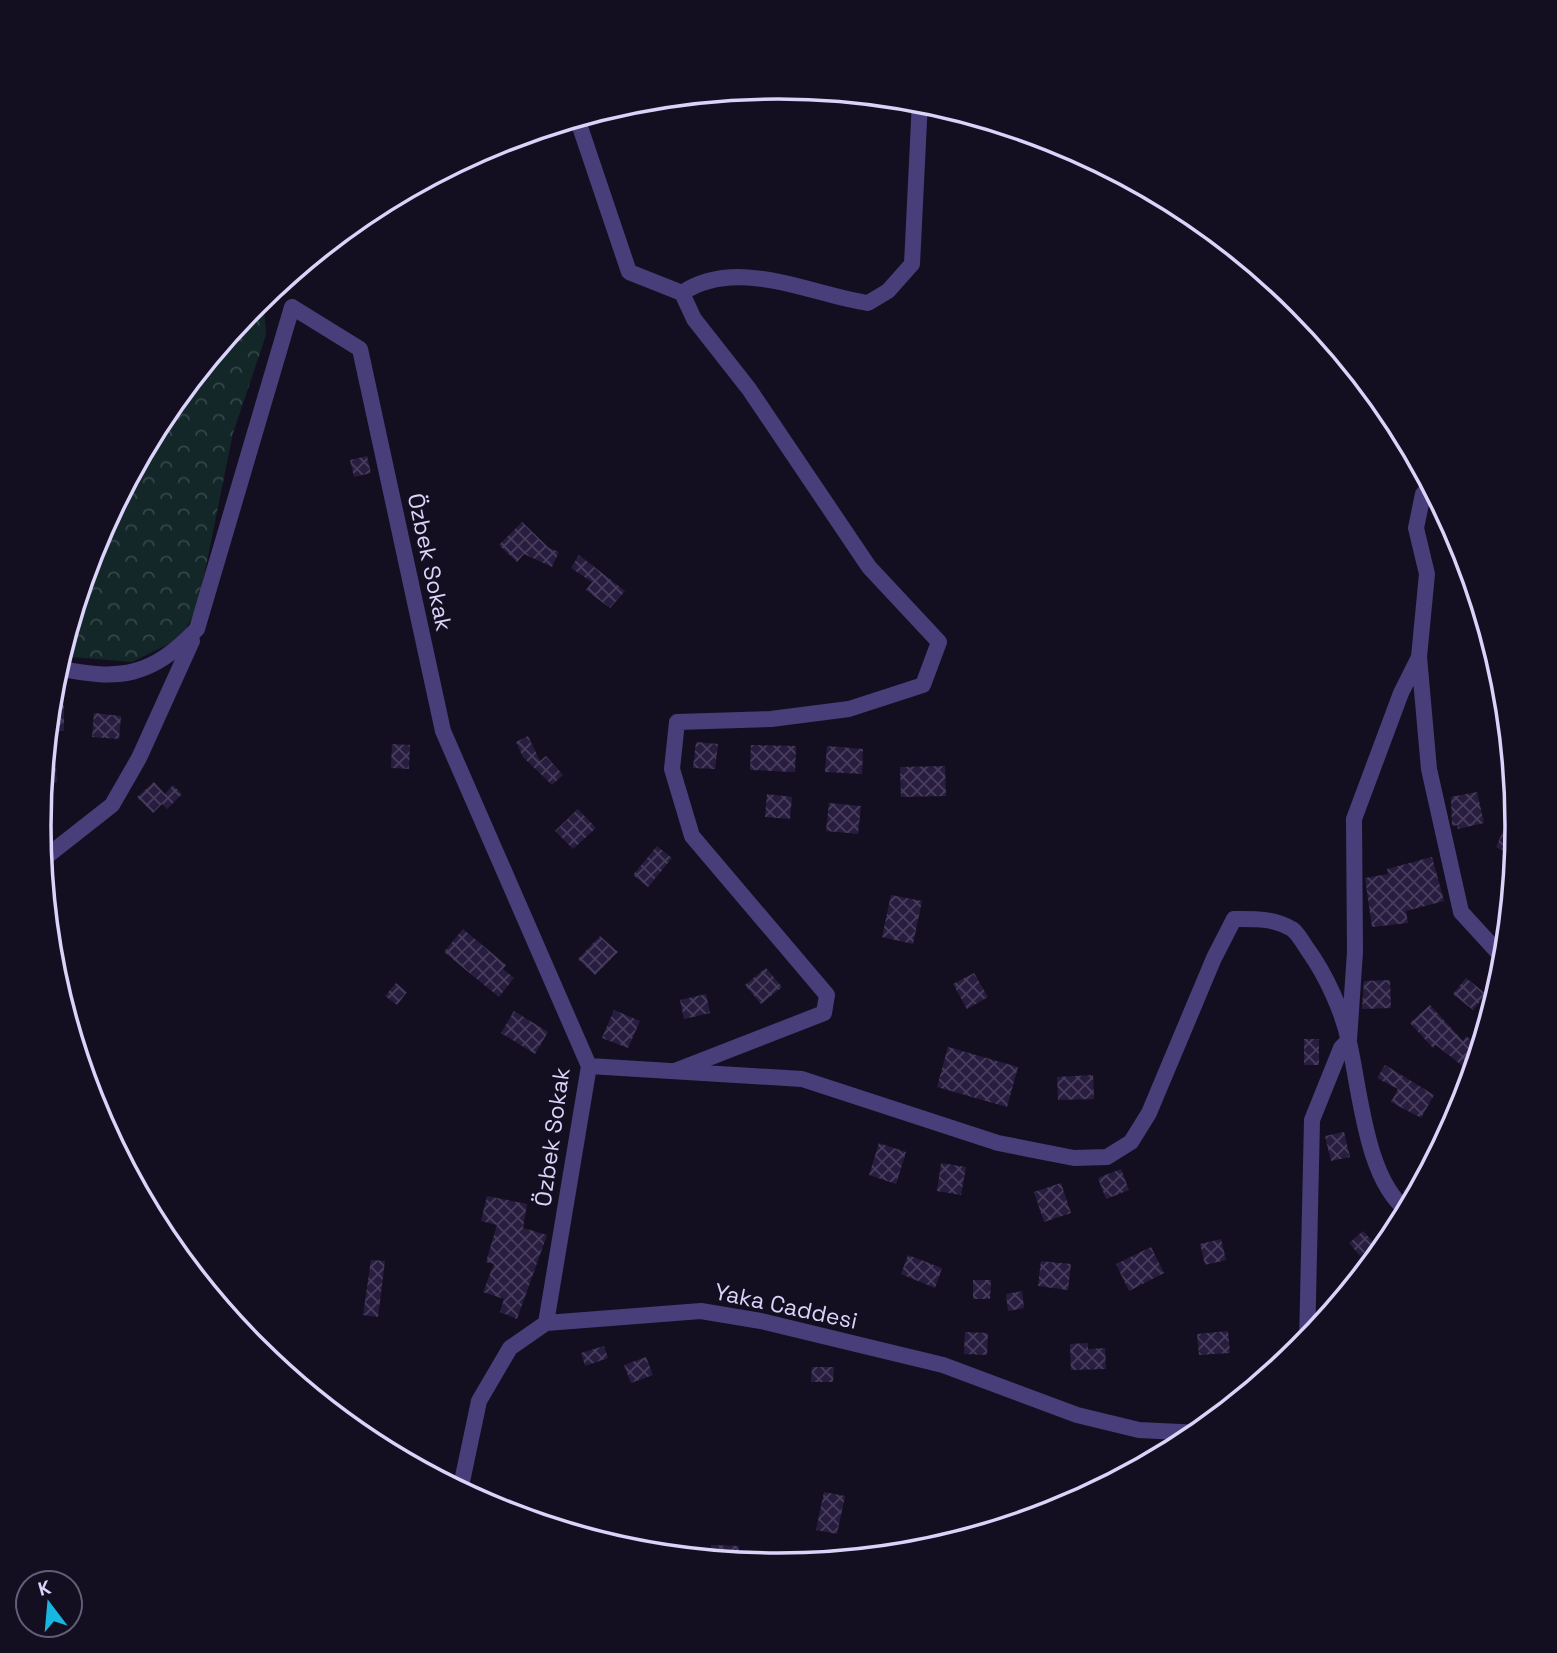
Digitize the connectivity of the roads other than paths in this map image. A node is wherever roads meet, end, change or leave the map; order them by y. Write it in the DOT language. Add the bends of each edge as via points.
graph roads {
  1 [pos="919,113"];
  2 [pos="580,127"];
  3 [pos="682,293"];
  4 [pos="1426,496"];
  5 [pos="197,629"];
  6 [pos="1419,657"];
  7 [pos="69,670"];
  8 [pos="52,852"];
  9 [pos="1495,949"];
  10 [pos="1349,1040"];
  11 [pos="589,1066"];
  12 [pos="675,1071"];
  13 [pos="1400,1205"];
  14 [pos="546,1323"];
  15 [pos="1307,1326"];
  16 [pos="1183,1432"];
  17 [pos="462,1481"];
  1 -- 3 [label="street" via="912,264 888,291 868,303 738,275 697,283"];
  2 -- 3 [label="street" via="629,272"];
  3 -- 12 [label="street" via="694,319 749,390 869,567 939,642 923,685 849,709 771,719 677,722 672,769 692,836 827,995 824,1013"];
  4 -- 6 [label="street" via="1423,494 1416,528 1427,574"];
  5 -- 7 [label="street, Özbek Sokak" via="174,654 115,677"];
  5 -- 8 [label="street" via="139,758 112,805"];
  5 -- 11 [label="street, Özbek Sokak" via="292,307 360,349 443,731"];
  6 -- 9 [label="street" via="1429,769 1461,912"];
  6 -- 10 [label="street" via="1354,818 1355,952"];
  10 -- 12 [label="street" via="1320,966 1293,929 1266,919 1234,919 1149,1113 1131,1142 1107,1157 1074,1158 998,1143 802,1079"];
  10 -- 13 [label="street" via="1379,1171"];
  10 -- 15 [label="street" via="1341,1048 1312,1120"];
  11 -- 12 [label="street"];
  11 -- 14 [label="street, Özbek Sokak"];
  14 -- 16 [label="street, Yaka Caddesi" via="701,1311 761,1321 943,1365 1077,1415 1139,1430"];
  14 -- 17 [label="street" via="510,1348 479,1401"];
}
